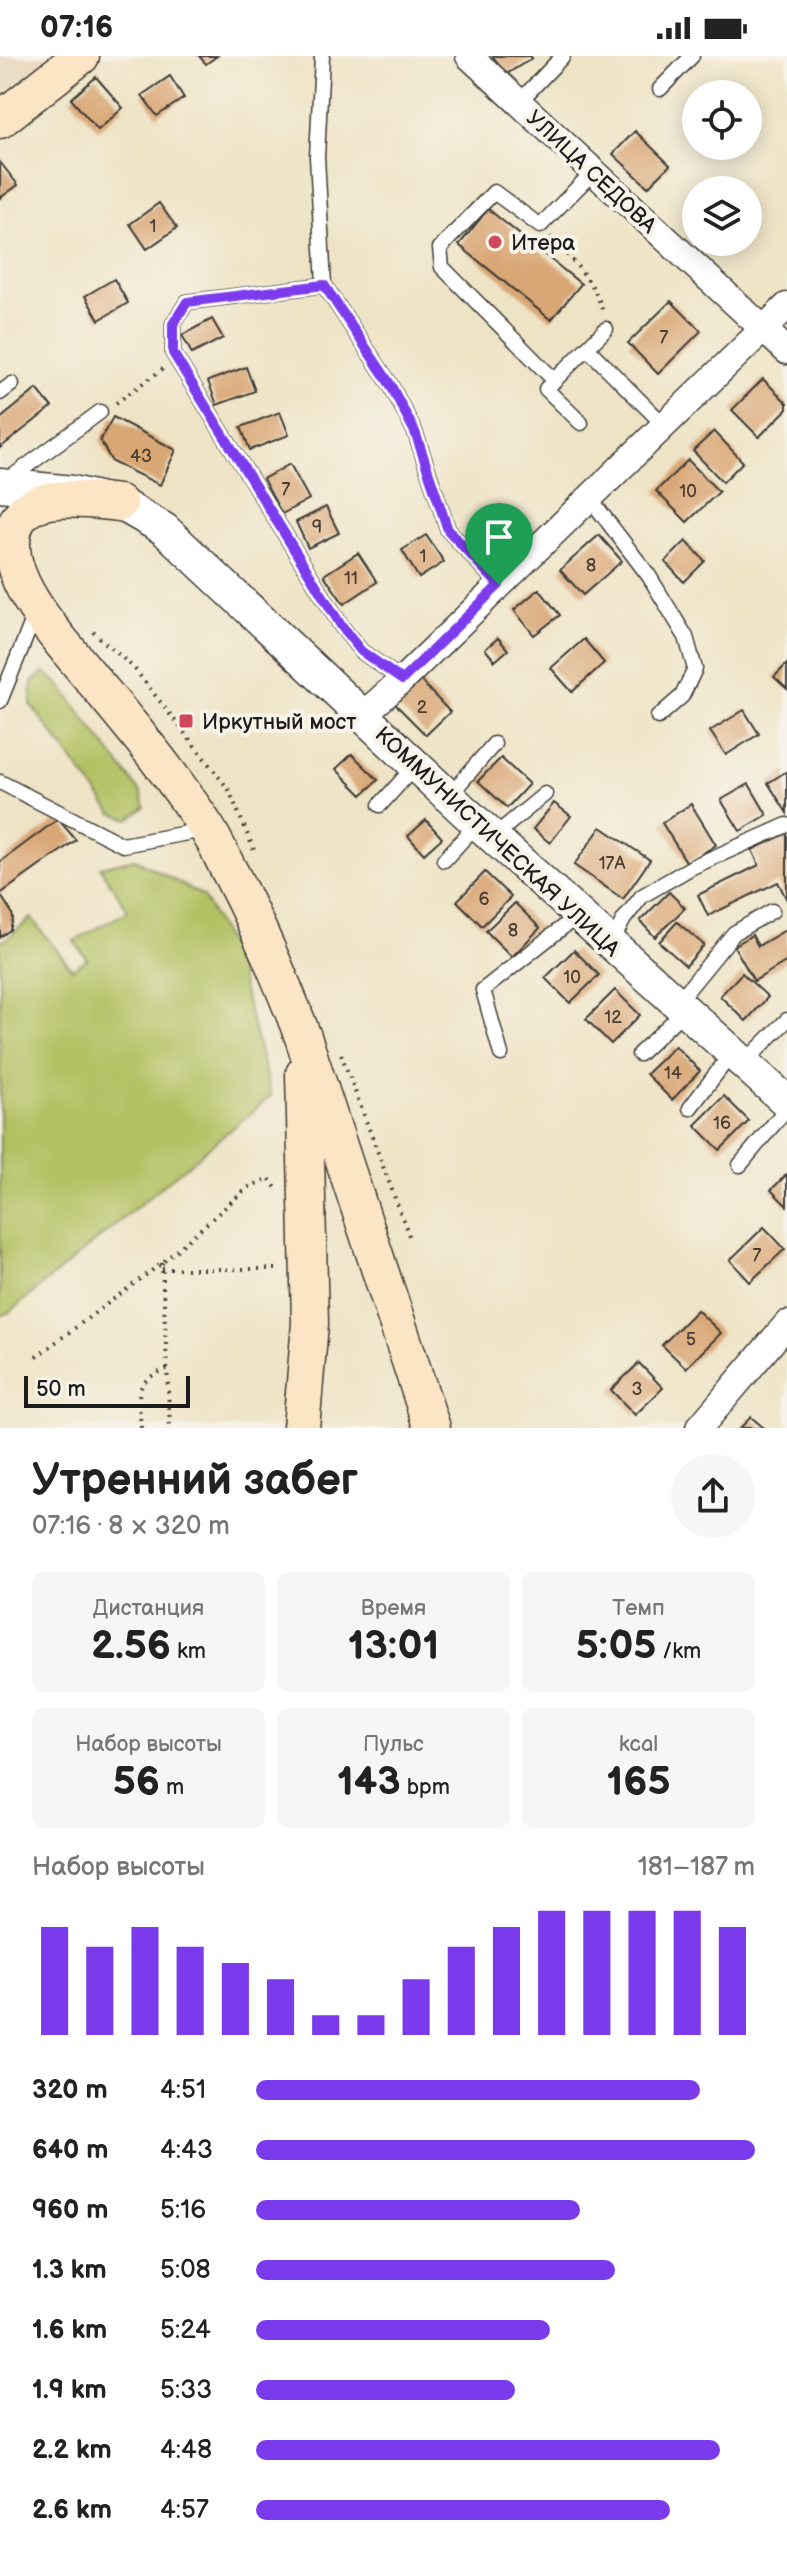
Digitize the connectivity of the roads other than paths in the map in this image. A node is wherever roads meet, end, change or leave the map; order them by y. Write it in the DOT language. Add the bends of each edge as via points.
graph roads {
  1 [pos="81,56"];
  2 [pos="469,56"];
  3 [pos="563,56"];
  4 [pos="692,56"];
  5 [pos="322,57"];
  6 [pos="660,89"];
  7 [pos="519,102"];
  8 [pos="0,120"];
  9 [pos="593,172"];
  10 [pos="324,285"];
  11 [pos="787,306"];
  12 [pos="761,328"];
  13 [pos="606,329"];
  14 [pos="587,348"];
  15 [pos="787,351"];
  16 [pos="555,381"];
  17 [pos="103,410"];
  18 [pos="581,423"];
  19 [pos="663,424"];
  20 [pos="1,485"];
  21 [pos="589,497"];
  22 [pos="119,503"];
  23 [pos="0,573"];
  24 [pos="499,585"];
  25 [pos="36,611"];
  26 [pos="402,680"];
  27 [pos="0,701"];
  28 [pos="363,715"];
  29 [pos="658,717"];
  30 [pos="494,744"];
  31 [pos="416,765"];
  32 [pos="0,782"];
  33 [pos="545,794"];
  34 [pos="449,796"];
  35 [pos="380,805"];
  36 [pos="787,825"];
  37 [pos="207,829"];
  38 [pos="485,830"];
  39 [pos="444,860"];
  40 [pos="772,911"];
  41 [pos="578,915"];
  42 [pos="610,945"];
  43 [pos="681,1007"];
  44 [pos="787,1020"];
  45 [pos="303,1037"];
  46 [pos="501,1054"];
  47 [pos="639,1054"];
  48 [pos="738,1058"];
  49 [pos="787,1105"];
  50 [pos="690,1108"];
  51 [pos="740,1165"];
  52 [pos="787,1324"];
  53 [pos="301,1428"];
  54 [pos="432,1428"];
  55 [pos="699,1428"];
  1 -- 8 [label="main road"];
  2 -- 7 [label="street, УЛИЦА СЕДОВА"];
  3 -- 7 [label="lane"];
  4 -- 6 [label="lane"];
  5 -- 10 [label="lane" via="317,157"];
  7 -- 9 [label="street, УЛИЦА СЕДОВА"];
  9 -- 12 [label="street, УЛИЦА СЕДОВА"];
  9 -- 16 [label="lane" via="540,226 494,192 440,248 442,267"];
  10 -- 24 [label="lane" via="390,384 415,432 448,530"];
  10 -- 26 [label="lane" via="187,302 173,324 173,353 342,627 361,651"];
  11 -- 12 [label="street"];
  12 -- 15 [label="street, УЛИЦА СЕДОВА"];
  12 -- 19 [label="street"];
  13 -- 14 [label="lane"];
  14 -- 16 [label="lane"];
  14 -- 19 [label="lane"];
  16 -- 18 [label="lane" via="546,389"];
  17 -- 20 [label="lane"];
  19 -- 21 [label="street"];
  20 -- 22 [label="street, КОММУНИСТИЧЕСКАЯ УЛИЦА"];
  21 -- 24 [label="street"];
  21 -- 29 [label="lane" via="649,576 686,637 695,669 682,696"];
  22 -- 25 [label="main road" via="53,500 18,519 13,556"];
  22 -- 28 [label="street, КОММУНИСТИЧЕСКАЯ УЛИЦА" via="164,529"];
  23 -- 25 [label="main road"];
  24 -- 26 [label="street"];
  25 -- 27 [label="lane"];
  25 -- 37 [label="main road" via="142,739"];
  26 -- 28 [label="street"];
  28 -- 31 [label="street, КОММУНИСТИЧЕСКАЯ УЛИЦА"];
  30 -- 34 [label="lane"];
  31 -- 34 [label="street, КОММУНИСТИЧЕСКАЯ УЛИЦА"];
  31 -- 35 [label="lane"];
  32 -- 37 [label="lane" via="123,845"];
  33 -- 38 [label="lane"];
  34 -- 38 [label="street, КОММУНИСТИЧЕСКАЯ УЛИЦА"];
  36 -- 42 [label="lane" via="692,867 642,896"];
  37 -- 45 [label="main road" via="247,905"];
  38 -- 39 [label="lane"];
  38 -- 41 [label="street, КОММУНИСТИЧЕСКАЯ УЛИЦА"];
  40 -- 43 [label="lane" via="734,933"];
  41 -- 42 [label="street, КОММУНИСТИЧЕСКАЯ УЛИЦА"];
  41 -- 46 [label="lane" via="483,990"];
  42 -- 43 [label="street, КОММУНИСТИЧЕСКАЯ УЛИЦА"];
  43 -- 47 [label="lane"];
  43 -- 48 [label="street, КОММУНИСТИЧЕСКАЯ УЛИЦА"];
  44 -- 48 [label="lane"];
  45 -- 53 [label="main road" via="310,1324"];
  45 -- 54 [label="main road"];
  48 -- 49 [label="street, КОММУНИСТИЧЕСКАЯ УЛИЦА"];
  48 -- 50 [label="lane"];
  49 -- 51 [label="lane"];
  52 -- 55 [label="street"];
}
